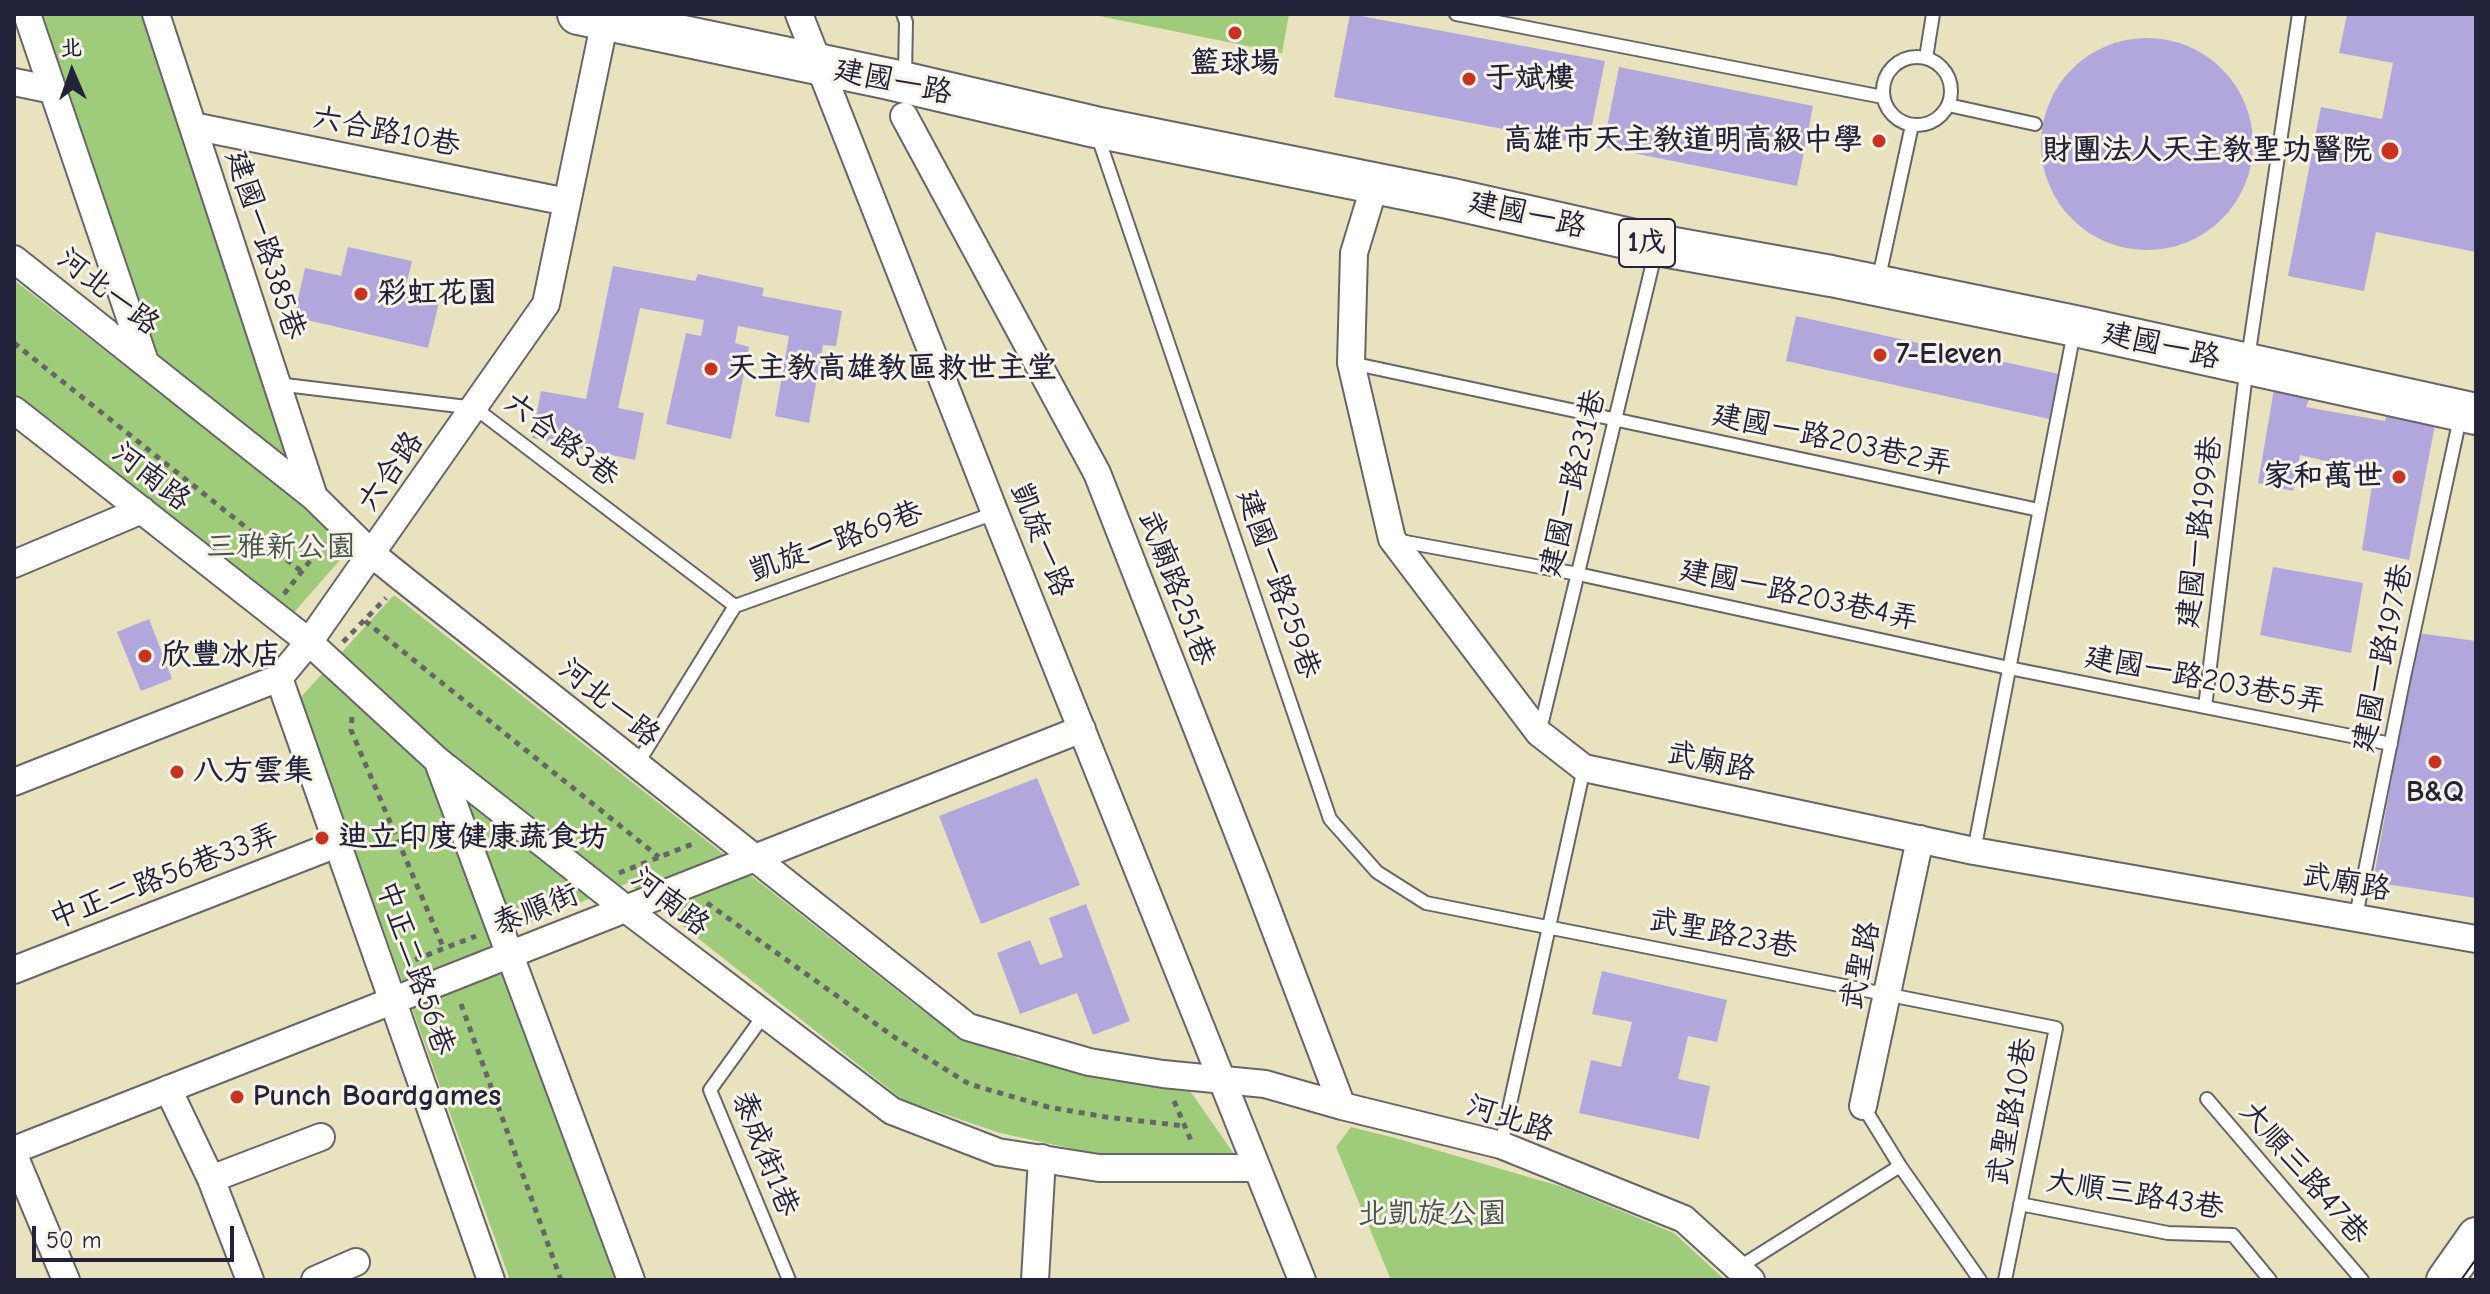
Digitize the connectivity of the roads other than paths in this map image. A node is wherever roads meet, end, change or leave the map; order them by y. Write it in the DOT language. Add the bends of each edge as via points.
graph roads {
  1 [pos="27,14"];
  2 [pos="156,14"];
  3 [pos="799,14"];
  4 [pos="903,14"];
  5 [pos="1456,14"];
  6 [pos="1933,14"];
  7 [pos="2299,14"];
  8 [pos="592,17"];
  9 [pos="1926,58"];
  10 [pos="819,66"];
  11 [pos="14,82"];
  12 [pos="53,90"];
  13 [pos="1883,97"];
  14 [pos="904,99"];
  15 [pos="1948,105"];
  16 [pos="2035,124"];
  17 [pos="1912,125"];
  18 [pos="193,126"];
  19 [pos="1095,127"];
  20 [pos="1375,184"];
  21 [pos="567,202"];
  22 [pos="1657,245"];
  23 [pos="14,259"];
  24 [pos="1877,285"];
  25 [pos="2075,326"];
  26 [pos="145,362"];
  27 [pos="1351,363"];
  28 [pos="2247,365"];
  29 [pos="277,384"];
  30 [pos="475,408"];
  31 [pos="14,410"];
  32 [pos="2469,412"];
  33 [pos="1615,420"];
  34 [pos="314,497"];
  35 [pos="142,510"];
  36 [pos="2039,510"];
  37 [pos="995,513"];
  38 [pos="1392,539"];
  39 [pos="372,554"];
  40 [pos="14,564"];
  41 [pos="1578,574"];
  42 [pos="735,606"];
  43 [pos="318,650"];
  44 [pos="2009,668"];
  45 [pos="279,678"];
  46 [pos="2205,707"];
  47 [pos="1082,729"];
  48 [pos="1539,733"];
  49 [pos="2391,744"];
  50 [pos="437,760"];
  51 [pos="636,766"];
  52 [pos="1584,768"];
  53 [pos="14,782"];
  54 [pos="1920,839"];
  55 [pos="337,844"];
  56 [pos="1974,851"];
  57 [pos="756,858"];
  58 [pos="626,909"];
  59 [pos="2356,916"];
  60 [pos="1548,927"];
  61 [pos="2476,939"];
  62 [pos="510,954"];
  63 [pos="14,970"];
  64 [pos="1888,993"];
  65 [pos="393,1000"];
  66 [pos="764,1015"];
  67 [pos="1224,1084"];
  68 [pos="168,1089"];
  69 [pos="2207,1099"];
  70 [pos="1342,1106"];
  71 [pos="1863,1106"];
  72 [pos="321,1137"];
  73 [pos="1501,1145"];
  74 [pos="14,1152"];
  75 [pos="1042,1158"];
  76 [pos="1900,1166"];
  77 [pos="1257,1168"];
  78 [pos="211,1179"];
  79 [pos="2020,1204"];
  80 [pos="2476,1236"];
  81 [pos="356,1262"];
  82 [pos="1744,1274"];
  83 [pos="66,1280"];
  84 [pos="250,1280"];
  85 [pos="315,1280"];
  86 [pos="491,1280"];
  87 [pos="631,1280"];
  88 [pos="789,1280"];
  89 [pos="1035,1280"];
  90 [pos="1302,1280"];
  91 [pos="1980,1280"];
  92 [pos="2005,1280"];
  93 [pos="2270,1280"];
  94 [pos="2362,1280"];
  95 [pos="2445,1280"];
  1 -- 12 [label="street"];
  2 -- 18 [label="street, 建國一路385巷"];
  3 -- 10 [label="street, 凱旋一路"];
  4 -- 14 [label="lane"];
  5 -- 13 [label="lane"];
  6 -- 9 [label="lane"];
  7 -- 28 [label="lane, 建國一路199巷"];
  8 -- 10 [label="main road, 建國一路 / 1戊"];
  8 -- 21 [label="street, 六合路"];
  9 -- 13 [label="lane" via="1914,56 1893,66"];
  9 -- 15 [label="lane" via="1945,72"];
  10 -- 14 [label="main road, 建國一路 / 1戊"];
  10 -- 37 [label="street, 凱旋一路"];
  11 -- 12 [label="street"];
  12 -- 26 [label="street"];
  13 -- 17 [label="lane" via="1893,115"];
  14 -- 19 [label="main road, 建國一路 / 1戊"];
  14 -- 70 [label="street, 武廟路251巷" via="1097,473"];
  15 -- 16 [label="lane"];
  15 -- 17 [label="lane" via="1934,121"];
  17 -- 24 [label="lane"];
  18 -- 21 [label="street, 六合路10巷"];
  18 -- 29 [label="street, 建國一路385巷"];
  19 -- 20 [label="main road, 建國一路 / 1戊"];
  19 -- 60 [label="lane, 建國一路259巷" via="1330,819 1377,872 1426,903"];
  20 -- 22 [label="main road, 建國一路 / 1戊"];
  20 -- 27 [label="street, 武廟路" via="1354,253"];
  21 -- 30 [label="street, 六合路" via="546,304"];
  22 -- 24 [label="main road, 建國一路 / 1戊"];
  22 -- 33 [label="lane, 建國一路231巷"];
  23 -- 26 [label="street, 河北一路"];
  24 -- 25 [label="main road, 建國一路 / 1戊"];
  25 -- 28 [label="main road, 建國一路 / 1戊"];
  25 -- 36 [label="lane"];
  26 -- 34 [label="street, 河北一路"];
  27 -- 33 [label="lane, 建國一路203巷2弄"];
  27 -- 38 [label="street, 武廟路"];
  28 -- 32 [label="main road, 建國一路 / 1戊"];
  28 -- 46 [label="lane, 建國一路199巷"];
  29 -- 30 [label="lane, 六合路3巷"];
  29 -- 34 [label="street, 建國一路385巷"];
  30 -- 39 [label="street, 六合路"];
  30 -- 42 [label="lane, 六合路3巷"];
  31 -- 35 [label="street, 河南路"];
  32 -- 49 [label="lane, 建國一路197巷"];
  33 -- 36 [label="lane, 建國一路203巷2弄"];
  33 -- 41 [label="lane, 建國一路231巷"];
  34 -- 39 [label="street, 河北一路"];
  35 -- 40 [label="street"];
  35 -- 43 [label="street, 河南路"];
  36 -- 44 [label="lane"];
  37 -- 42 [label="lane, 凱旋一路69巷"];
  37 -- 47 [label="street, 凱旋一路"];
  38 -- 41 [label="lane, 建國一路203巷4弄"];
  38 -- 48 [label="street, 武廟路"];
  39 -- 43 [label="street, 六合路"];
  39 -- 51 [label="street, 河北一路"];
  41 -- 44 [label="lane, 建國一路203巷4弄"];
  41 -- 48 [label="lane, 建國一路231巷"];
  42 -- 51 [label="lane, 凱旋一路69巷"];
  43 -- 45 [label="street, 六合路"];
  43 -- 50 [label="street, 河南路"];
  44 -- 46 [label="lane, 建國一路203巷5弄"];
  44 -- 56 [label="lane"];
  45 -- 53 [label="street, 六合路"];
  45 -- 55 [label="street, 中正二路56巷"];
  46 -- 49 [label="lane, 建國一路203巷5弄"];
  47 -- 57 [label="street, 泰順街"];
  47 -- 67 [label="street, 凱旋一路"];
  48 -- 52 [label="street, 武廟路"];
  49 -- 59 [label="lane, 建國一路197巷"];
  50 -- 58 [label="street, 河南路"];
  50 -- 62 [label="street"];
  51 -- 57 [label="street, 河北一路"];
  52 -- 54 [label="street, 武廟路"];
  52 -- 60 [label="lane"];
  54 -- 56 [label="street, 武廟路"];
  54 -- 64 [label="street, 武聖路"];
  55 -- 63 [label="street, 中正二路56巷33弄"];
  55 -- 65 [label="street, 中正二路56巷"];
  56 -- 59 [label="street, 武廟路"];
  57 -- 58 [label="street, 泰順街"];
  57 -- 67 [label="street, 河北一路" via="968,1027 1089,1062"];
  58 -- 62 [label="street, 泰順街"];
  58 -- 66 [label="street, 河南路"];
  59 -- 61 [label="street, 武廟路"];
  60 -- 64 [label="lane, 武聖路23巷"];
  60 -- 73 [label="lane"];
  62 -- 65 [label="street, 泰順街"];
  62 -- 87 [label="street"];
  64 -- 71 [label="street, 武聖路"];
  64 -- 79 [label="lane, 武聖路10巷" via="2056,1028"];
  65 -- 68 [label="street, 泰順街"];
  65 -- 86 [label="street, 中正二路56巷"];
  66 -- 75 [label="street, 河南路" via="892,1111 998,1152"];
  66 -- 88 [label="lane, 泰成街1巷" via="710,1090"];
  67 -- 70 [label="street, 河北路" via="1265,1084"];
  67 -- 77 [label="street, 凱旋一路"];
  68 -- 74 [label="street, 泰順街"];
  68 -- 78 [label="street"];
  69 -- 94 [label="lane, 大順三路47巷"];
  70 -- 73 [label="street, 河北路"];
  71 -- 76 [label="lane"];
  72 -- 78 [label="street"];
  73 -- 82 [label="street, 河北路" via="1684,1219"];
  74 -- 83 [label="street"];
  75 -- 77 [label="street, 河南路" via="1099,1168"];
  75 -- 89 [label="street"];
  76 -- 82 [label="lane"];
  76 -- 91 [label="lane"];
  77 -- 90 [label="street"];
  78 -- 84 [label="street"];
  79 -- 92 [label="lane, 武聖路10巷"];
  79 -- 93 [label="lane, 大順三路43巷" via="2168,1233 2233,1235"];
  80 -- 95 [label="street"];
  81 -- 85 [label="street"];
}
